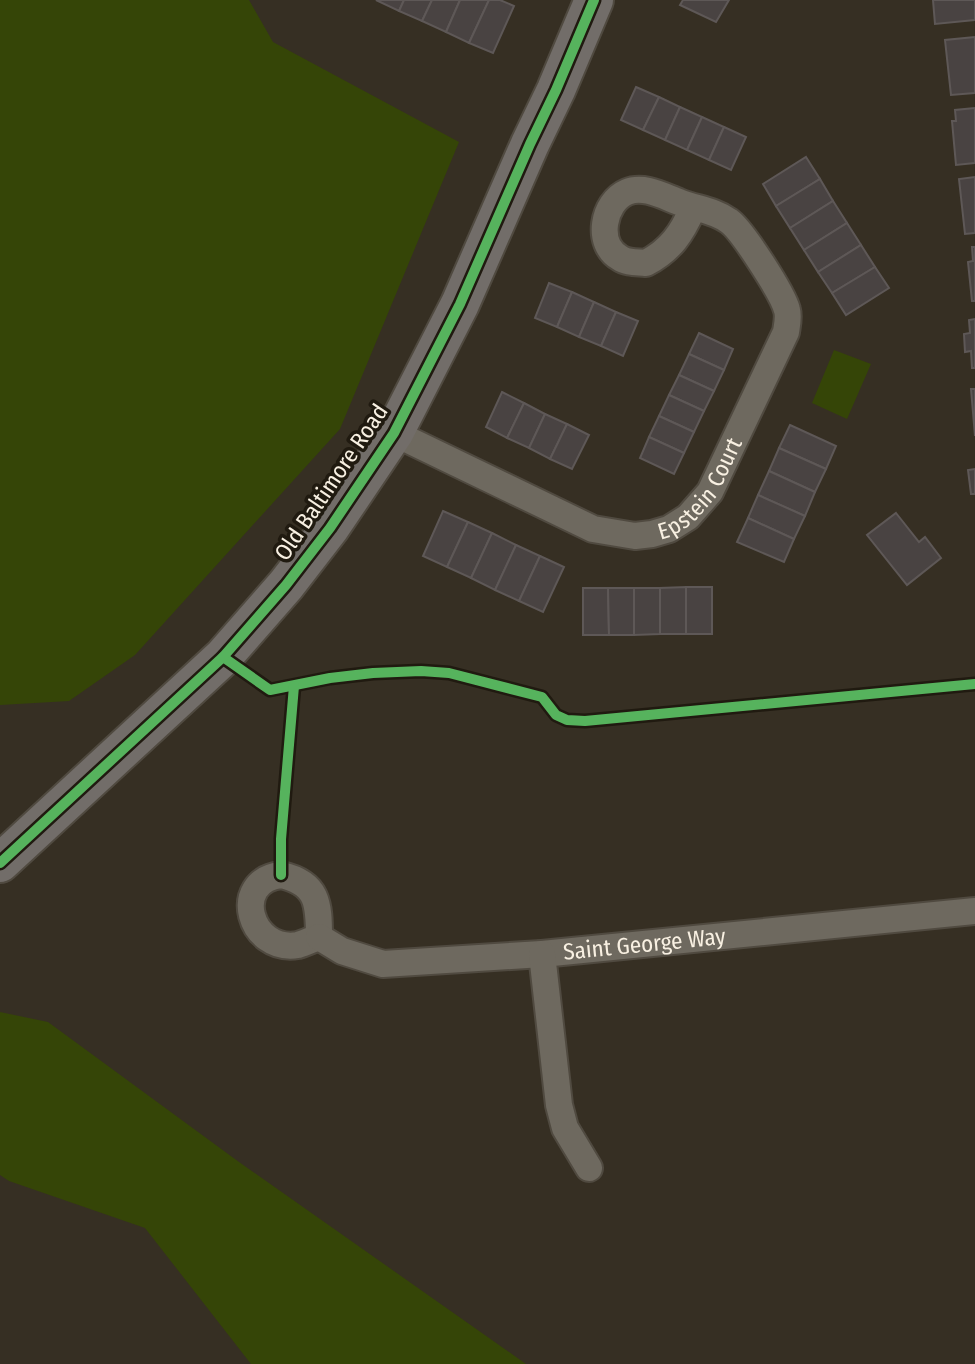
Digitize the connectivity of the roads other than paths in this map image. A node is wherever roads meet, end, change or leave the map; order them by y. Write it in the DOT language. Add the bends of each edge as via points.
graph roads {
  1 [pos="589,1"];
  2 [pos="693,208"];
  3 [pos="394,433"];
  4 [pos="0,863"];
  5 [pos="975,911"];
  6 [pos="319,937"];
  7 [pos="542,954"];
  8 [pos="589,1168"];
  1 -- 3 [label="street, Old Baltimore Road" via="556,90 460,304"];
  2 -- 3 [label="street, Epstein Court" via="711,211 737,227 788,312 786,331 710,492 688,517 653,534 593,529"];
  3 -- 4 [label="street, Old Baltimore Road" via="330,528 243,636"];
  5 -- 7 [label="street, Saint George Way"];
  6 -- 7 [label="street, Saint George Way" via="342,951 383,964"];
  7 -- 8 [label="street" via="559,1105 565,1128"];
}
